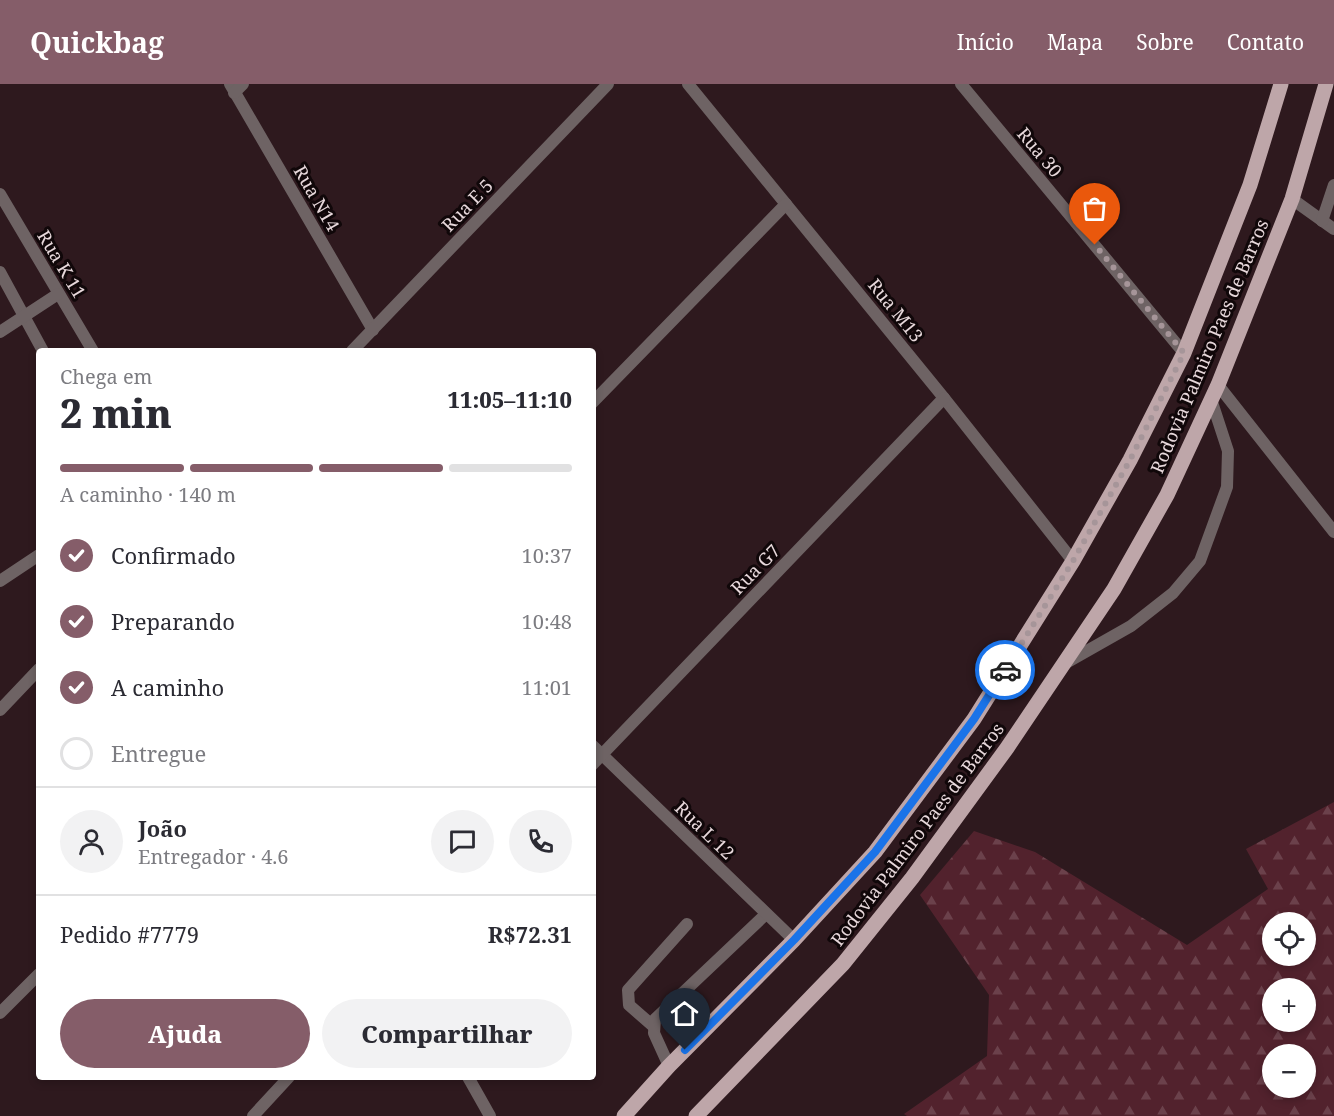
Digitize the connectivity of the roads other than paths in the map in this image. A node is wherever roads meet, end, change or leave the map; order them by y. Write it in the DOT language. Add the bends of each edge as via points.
graph roads {
  1 [pos="608,84"];
  2 [pos="688,84"];
  3 [pos="961,84"];
  4 [pos="1281,84"];
  5 [pos="1326,84"];
  6 [pos="236,87"];
  7 [pos="1334,185"];
  8 [pos="0,195"];
  9 [pos="1292,199"];
  10 [pos="786,204"];
  11 [pos="1322,221"];
  12 [pos="1334,229"];
  13 [pos="0,272"];
  14 [pos="58,294"];
  15 [pos="24,316"];
  16 [pos="373,330"];
  17 [pos="0,332"];
  18 [pos="41,348"];
  19 [pos="91,348"];
  20 [pos="355,348"];
  21 [pos="1184,353"];
  22 [pos="1215,392"];
  23 [pos="944,398"];
  24 [pos="596,399"];
  25 [pos="1334,532"];
  26 [pos="36,557"];
  27 [pos="1073,561"];
  28 [pos="0,580"];
  29 [pos="1063,665"];
  30 [pos="36,672"];
  31 [pos="0,710"];
  32 [pos="596,749"];
  33 [pos="602,755"];
  34 [pos="596,761"];
  35 [pos="766,914"];
  36 [pos="687,924"];
  37 [pos="794,940"];
  38 [pos="36,977"];
  39 [pos="0,1013"];
  40 [pos="653,1026"];
  41 [pos="669,1066"];
  42 [pos="286,1080"];
  43 [pos="470,1080"];
  44 [pos="253,1116"];
  45 [pos="490,1116"];
  46 [pos="624,1116"];
  47 [pos="696,1116"];
  1 -- 16 [label="street, Rua E 5"];
  2 -- 10 [label="street, Rua M13"];
  3 -- 21 [label="street, Rua 30"];
  4 -- 21 [label="main road, Rodovia Palmiro Paes de Barros" via="1250,185"];
  5 -- 9 [label="main road, Rodovia Palmiro Paes de Barros"];
  6 -- 16 [label="street, Rua N14"];
  7 -- 11 [label="street"];
  8 -- 14 [label="street, Rua K 11"];
  9 -- 11 [label="street"];
  9 -- 22 [label="main road, Rodovia Palmiro Paes de Barros"];
  10 -- 23 [label="street, Rua M13"];
  10 -- 24 [label="street"];
  11 -- 12 [label="street"];
  13 -- 15 [label="street"];
  14 -- 15 [label="street"];
  14 -- 19 [label="street, Rua K 11"];
  15 -- 17 [label="street"];
  15 -- 18 [label="street"];
  16 -- 20 [label="street, Rua E 5"];
  21 -- 27 [label="main road, Rodovia Palmiro Paes de Barros"];
  22 -- 25 [label="street"];
  22 -- 29 [label="main road, Rodovia Palmiro Paes de Barros" via="1167,495 1114,589"];
  22 -- 29 [label="street" via="1228,452 1227,487 1200,561 1173,593 1131,626"];
  23 -- 27 [label="street, Rua M13"];
  23 -- 33 [label="street, Rua G7"];
  26 -- 28 [label="street"];
  27 -- 37 [label="main road, Rodovia Palmiro Paes de Barros" via="974,719 875,852"];
  29 -- 47 [label="main road, Rodovia Palmiro Paes de Barros" via="912,878 850,955"];
  30 -- 31 [label="street"];
  32 -- 33 [label="street, Rua L 12"];
  33 -- 34 [label="street, Rua G7"];
  33 -- 35 [label="street, Rua L 12"];
  35 -- 37 [label="street, Rua L 12"];
  35 -- 40 [label="street"];
  36 -- 40 [label="street" via="628,990 628,1005"];
  37 -- 41 [label="main road, Rodovia Palmiro Paes de Barros"];
  38 -- 39 [label="street"];
  40 -- 41 [label="street"];
  41 -- 46 [label="main road, Rodovia Palmiro Paes de Barros"];
  42 -- 44 [label="street"];
  43 -- 45 [label="street"];
}
